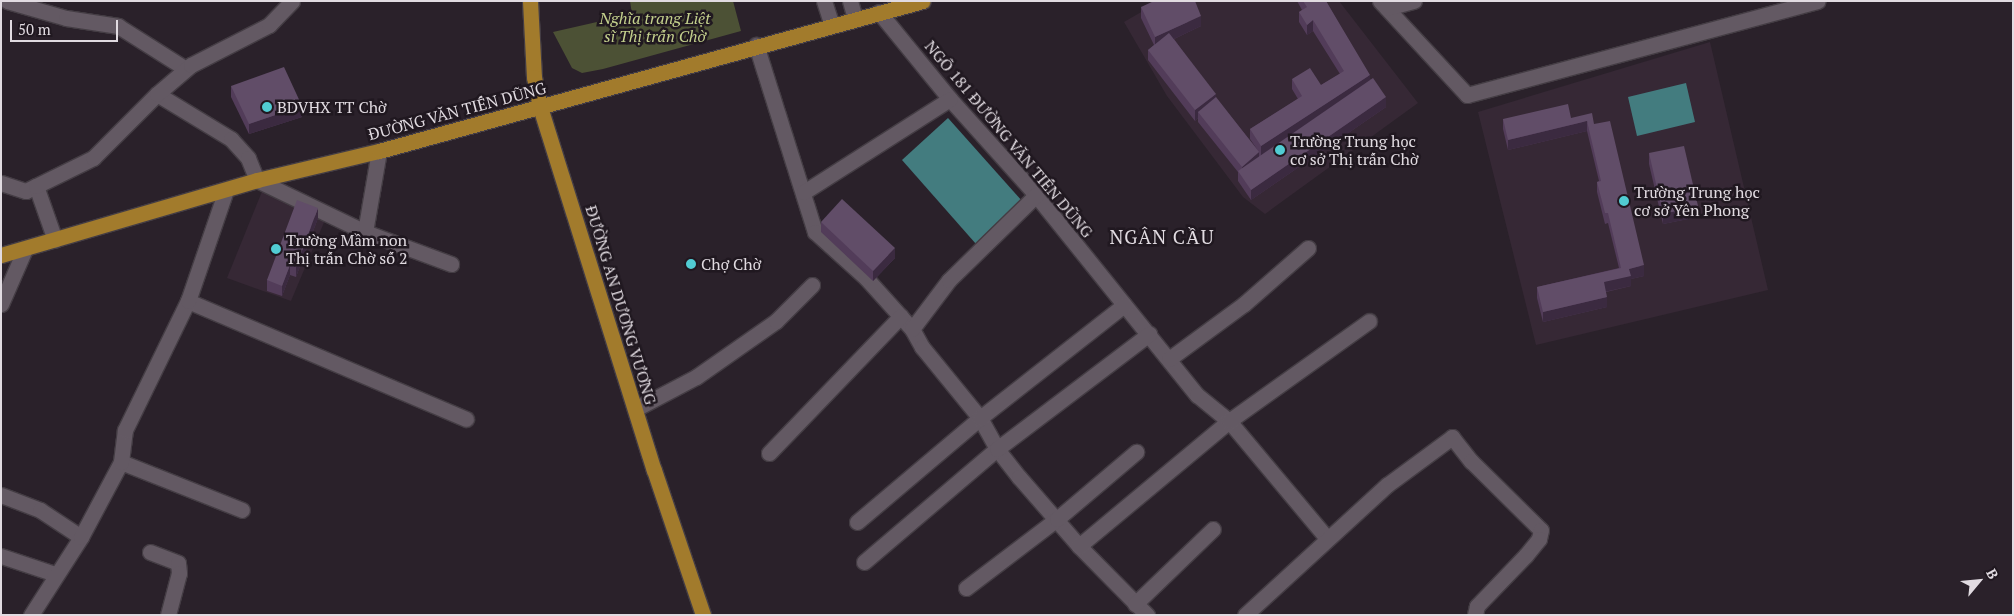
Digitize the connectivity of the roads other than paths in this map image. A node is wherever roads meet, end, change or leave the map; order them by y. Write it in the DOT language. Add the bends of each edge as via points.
graph roads {
  1 [pos="7,1"];
  2 [pos="292,1"];
  3 [pos="530,1"];
  4 [pos="824,1"];
  5 [pos="850,1"];
  6 [pos="922,1"];
  7 [pos="1414,1"];
  8 [pos="1818,1"];
  9 [pos="1384,5"];
  10 [pos="880,12"];
  11 [pos="855,18"];
  12 [pos="832,26"];
  13 [pos="756,45"];
  14 [pos="186,69"];
  15 [pos="157,94"];
  16 [pos="950,99"];
  17 [pos="540,107"];
  18 [pos="379,151"];
  19 [pos="257,180"];
  20 [pos="1,183"];
  21 [pos="36,186"];
  22 [pos="226,190"];
  23 [pos="804,192"];
  24 [pos="1036,195"];
  25 [pos="365,232"];
  26 [pos="55,240"];
  27 [pos="1308,248"];
  28 [pos="24,249"];
  29 [pos="1,255"];
  30 [pos="451,264"];
  31 [pos="812,285"];
  32 [pos="188,301"];
  33 [pos="1,304"];
  34 [pos="1124,306"];
  35 [pos="901,316"];
  36 [pos="1369,321"];
  37 [pos="912,329"];
  38 [pos="1149,334"];
  39 [pos="1169,359"];
  40 [pos="635,409"];
  41 [pos="980,418"];
  42 [pos="466,419"];
  43 [pos="1229,421"];
  44 [pos="997,449"];
  45 [pos="1136,452"];
  46 [pos="769,453"];
  47 [pos="121,462"];
  48 [pos="1,494"];
  49 [pos="242,510"];
  50 [pos="1057,519"];
  51 [pos="857,522"];
  52 [pos="1213,529"];
  53 [pos="81,537"];
  54 [pos="1327,538"];
  55 [pos="1078,546"];
  56 [pos="150,552"];
  57 [pos="1,556"];
  58 [pos="864,562"];
  59 [pos="55,574"];
  60 [pos="966,588"];
  61 [pos="1135,604"];
  62 [pos="30,615"];
  63 [pos="168,615"];
  64 [pos="703,615"];
  65 [pos="1147,615"];
  66 [pos="1245,615"];
  67 [pos="1475,615"];
  1 -- 14 [label="street" via="66,18 118,26"];
  2 -- 14 [label="street" via="269,25"];
  3 -- 17 [label="main road, ĐƯỜNG AN DƯƠNG VƯƠNG" via="534,77"];
  4 -- 12 [label="street"];
  5 -- 11 [label="street"];
  6 -- 10 [label="main road, ĐƯỜNG VĂN TIẾN DŨNG"];
  7 -- 9 [label="street"];
  8 -- 9 [label="street" via="1466,95"];
  10 -- 11 [label="main road, ĐƯỜNG VĂN TIẾN DŨNG"];
  10 -- 16 [label="street, NGÕ 181 ĐƯỜNG VĂN TIẾN DŨNG"];
  11 -- 12 [label="main road, ĐƯỜNG VĂN TIẾN DŨNG"];
  12 -- 13 [label="main road, ĐƯỜNG VĂN TIẾN DŨNG"];
  13 -- 17 [label="main road, ĐƯỜNG VĂN TIẾN DŨNG"];
  13 -- 23 [label="street"];
  14 -- 15 [label="street"];
  15 -- 19 [label="street" via="230,139 248,158"];
  15 -- 21 [label="street" via="93,158"];
  16 -- 23 [label="street"];
  16 -- 24 [label="street, NGÕ 181 ĐƯỜNG VĂN TIẾN DŨNG"];
  17 -- 18 [label="main road, ĐƯỜNG VĂN TIẾN DŨNG"];
  17 -- 40 [label="main road, ĐƯỜNG AN DƯƠNG VƯƠNG"];
  18 -- 19 [label="main road, ĐƯỜNG VĂN TIẾN DŨNG"];
  18 -- 25 [label="street"];
  19 -- 22 [label="main road, ĐƯỜNG VĂN TIẾN DŨNG"];
  19 -- 25 [label="street"];
  20 -- 21 [label="street" via="26,191"];
  21 -- 26 [label="street"];
  22 -- 26 [label="main road, ĐƯỜNG VĂN TIẾN DŨNG"];
  22 -- 32 [label="street"];
  23 -- 35 [label="street" via="815,232 866,278"];
  24 -- 34 [label="street, NGÕ 181 ĐƯỜNG VĂN TIẾN DŨNG"];
  24 -- 37 [label="street" via="949,280"];
  25 -- 30 [label="street"];
  26 -- 28 [label="main road, ĐƯỜNG VĂN TIẾN DŨNG"];
  27 -- 39 [label="street" via="1244,304"];
  28 -- 29 [label="main road, ĐƯỜNG VĂN TIẾN DŨNG"];
  28 -- 33 [label="street"];
  31 -- 40 [label="street" via="776,321 696,377"];
  32 -- 42 [label="street"];
  32 -- 47 [label="street" via="125,430"];
  34 -- 38 [label="street, NGÕ 181 ĐƯỜNG VĂN TIẾN DŨNG"];
  34 -- 41 [label="street"];
  35 -- 37 [label="street"];
  35 -- 46 [label="street"];
  36 -- 43 [label="street"];
  37 -- 41 [label="street" via="922,347"];
  38 -- 39 [label="street, NGÕ 181 ĐƯỜNG VĂN TIẾN DŨNG"];
  38 -- 44 [label="street"];
  39 -- 43 [label="street, NGÕ 181 ĐƯỜNG VĂN TIẾN DŨNG" via="1197,396"];
  40 -- 64 [label="main road, ĐƯỜNG AN DƯƠNG VƯƠNG"];
  41 -- 44 [label="street"];
  41 -- 51 [label="street"];
  43 -- 54 [label="street, NGÕ 181 ĐƯỜNG VĂN TIẾN DŨNG"];
  43 -- 55 [label="street"];
  44 -- 50 [label="street"];
  44 -- 58 [label="street"];
  45 -- 50 [label="street"];
  47 -- 49 [label="street"];
  47 -- 53 [label="street"];
  48 -- 53 [label="street" via="40,510"];
  50 -- 55 [label="street"];
  50 -- 60 [label="street"];
  52 -- 61 [label="street"];
  53 -- 59 [label="street"];
  54 -- 66 [label="street"];
  54 -- 67 [label="street" via="1387,485 1452,437 1471,461 1541,530 1539,539 1477,606"];
  55 -- 61 [label="street"];
  56 -- 63 [label="street" via="178,563 179,573"];
  57 -- 59 [label="street"];
  59 -- 62 [label="street"];
  61 -- 65 [label="street"];
}
